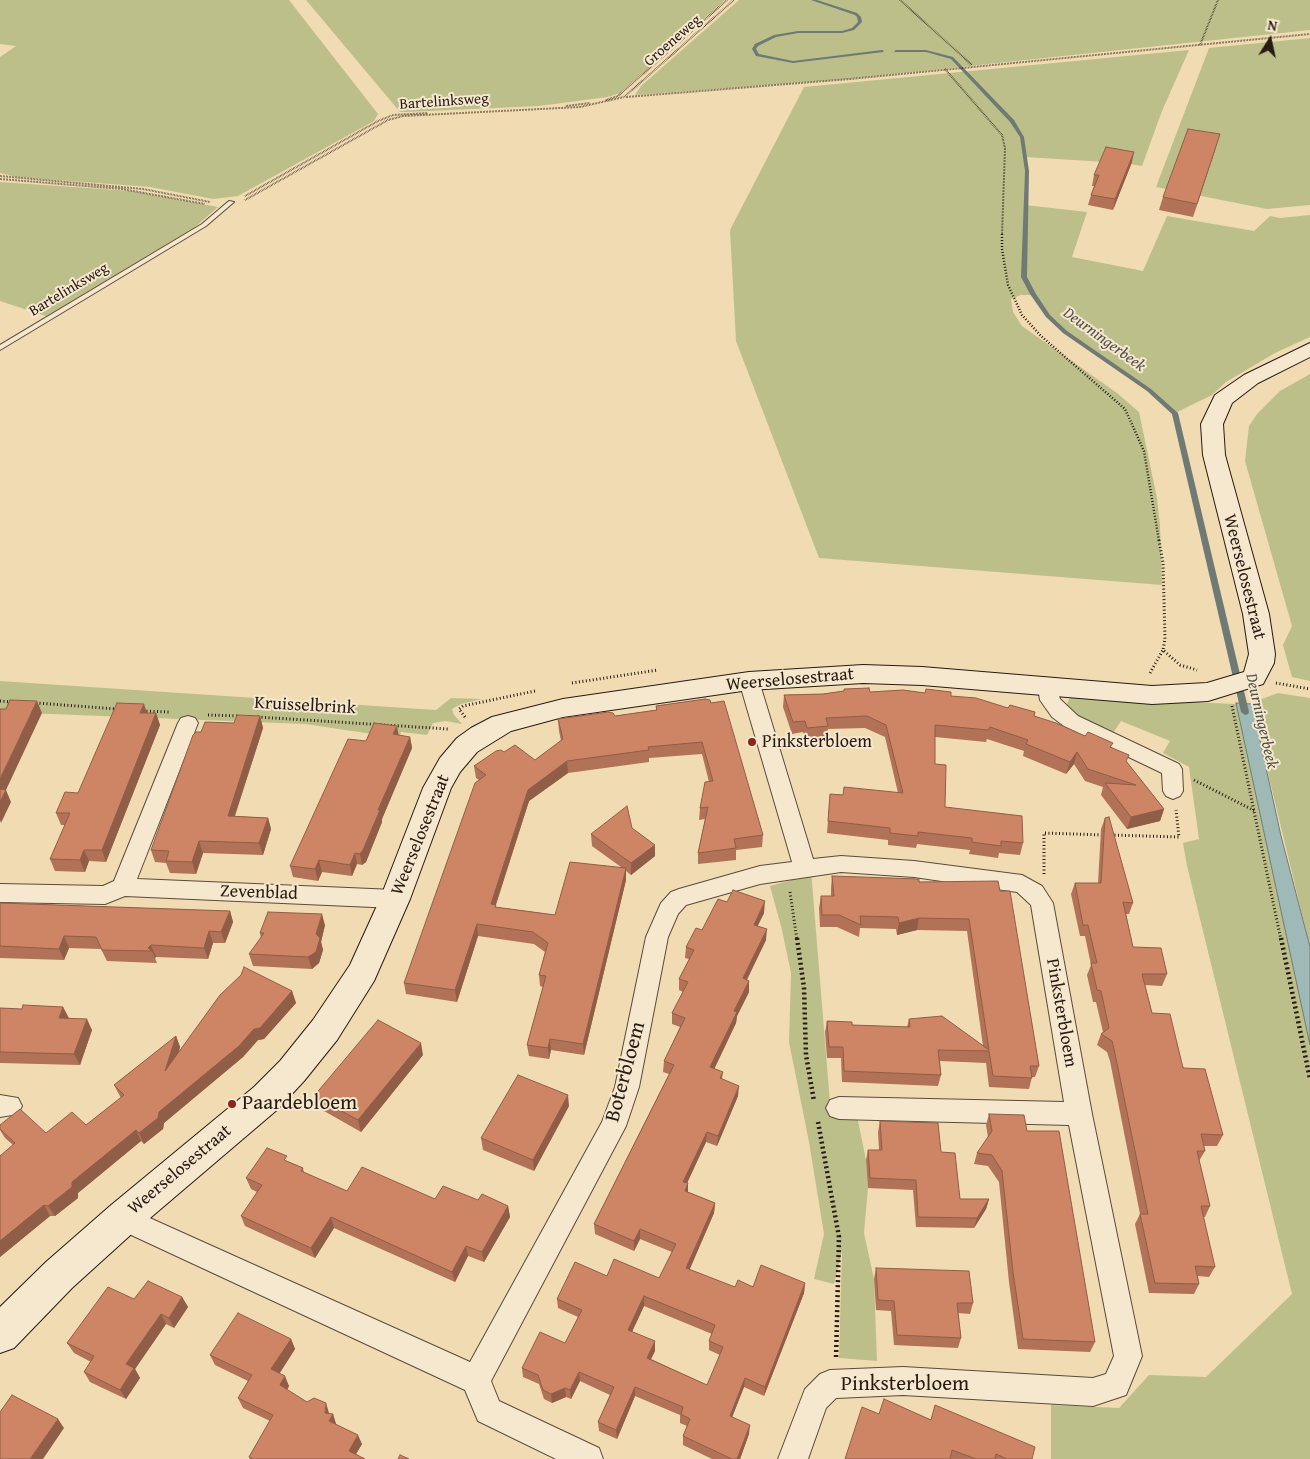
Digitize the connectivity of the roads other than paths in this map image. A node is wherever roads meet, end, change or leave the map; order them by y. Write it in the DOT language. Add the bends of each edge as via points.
graph roads {
  1 [pos="228,204"];
  2 [pos="0,348"];
  3 [pos="1310,349"];
  4 [pos="749,682"];
  5 [pos="1048,687"];
  6 [pos="187,717"];
  7 [pos="1173,791"];
  8 [pos="796,869"];
  9 [pos="123,887"];
  10 [pos="0,892"];
  11 [pos="395,898"];
  12 [pos="828,1109"];
  13 [pos="1079,1114"];
  14 [pos="123,1218"];
  15 [pos="0,1334"];
  16 [pos="476,1380"];
  17 [pos="588,1459"];
  18 [pos="793,1459"];
  1 -- 2 [label="lane, Bartelinksweg" via="204,225"];
  3 -- 5 [label="street, Weerselosestraat" via="1251,378 1223,400 1212,424 1214,455 1257,622 1261,663 1233,684 1187,695"];
  4 -- 5 [label="street, Weerselosestraat" via="864,674"];
  4 -- 8 [label="street"];
  4 -- 11 [label="street, Weerselosestraat" via="563,708 502,724 481,735 450,764 437,788"];
  5 -- 7 [label="street" via="1050,700 1071,721 1172,768"];
  6 -- 9 [label="street"];
  8 -- 13 [label="street, Pinksterbloem" via="841,864 914,868 1022,884 1034,892 1042,903"];
  8 -- 16 [label="street, Boterbloem" via="760,875 678,898 669,908 657,937 627,1087 613,1126"];
  9 -- 10 [label="street, Zevenblad" via="105,895"];
  9 -- 11 [label="street, Zevenblad"];
  11 -- 14 [label="street, Weerselosestraat" via="363,972 325,1030 292,1071 266,1098"];
  12 -- 13 [label="street"];
  13 -- 18 [label="street, Pinksterbloem" via="1128,1356 1116,1385 1093,1392 903,1381 830,1384 815,1399"];
  14 -- 15 [label="street, Weerselosestraat"];
  14 -- 16 [label="street"];
  16 -- 17 [label="street" via="488,1411"];
}
